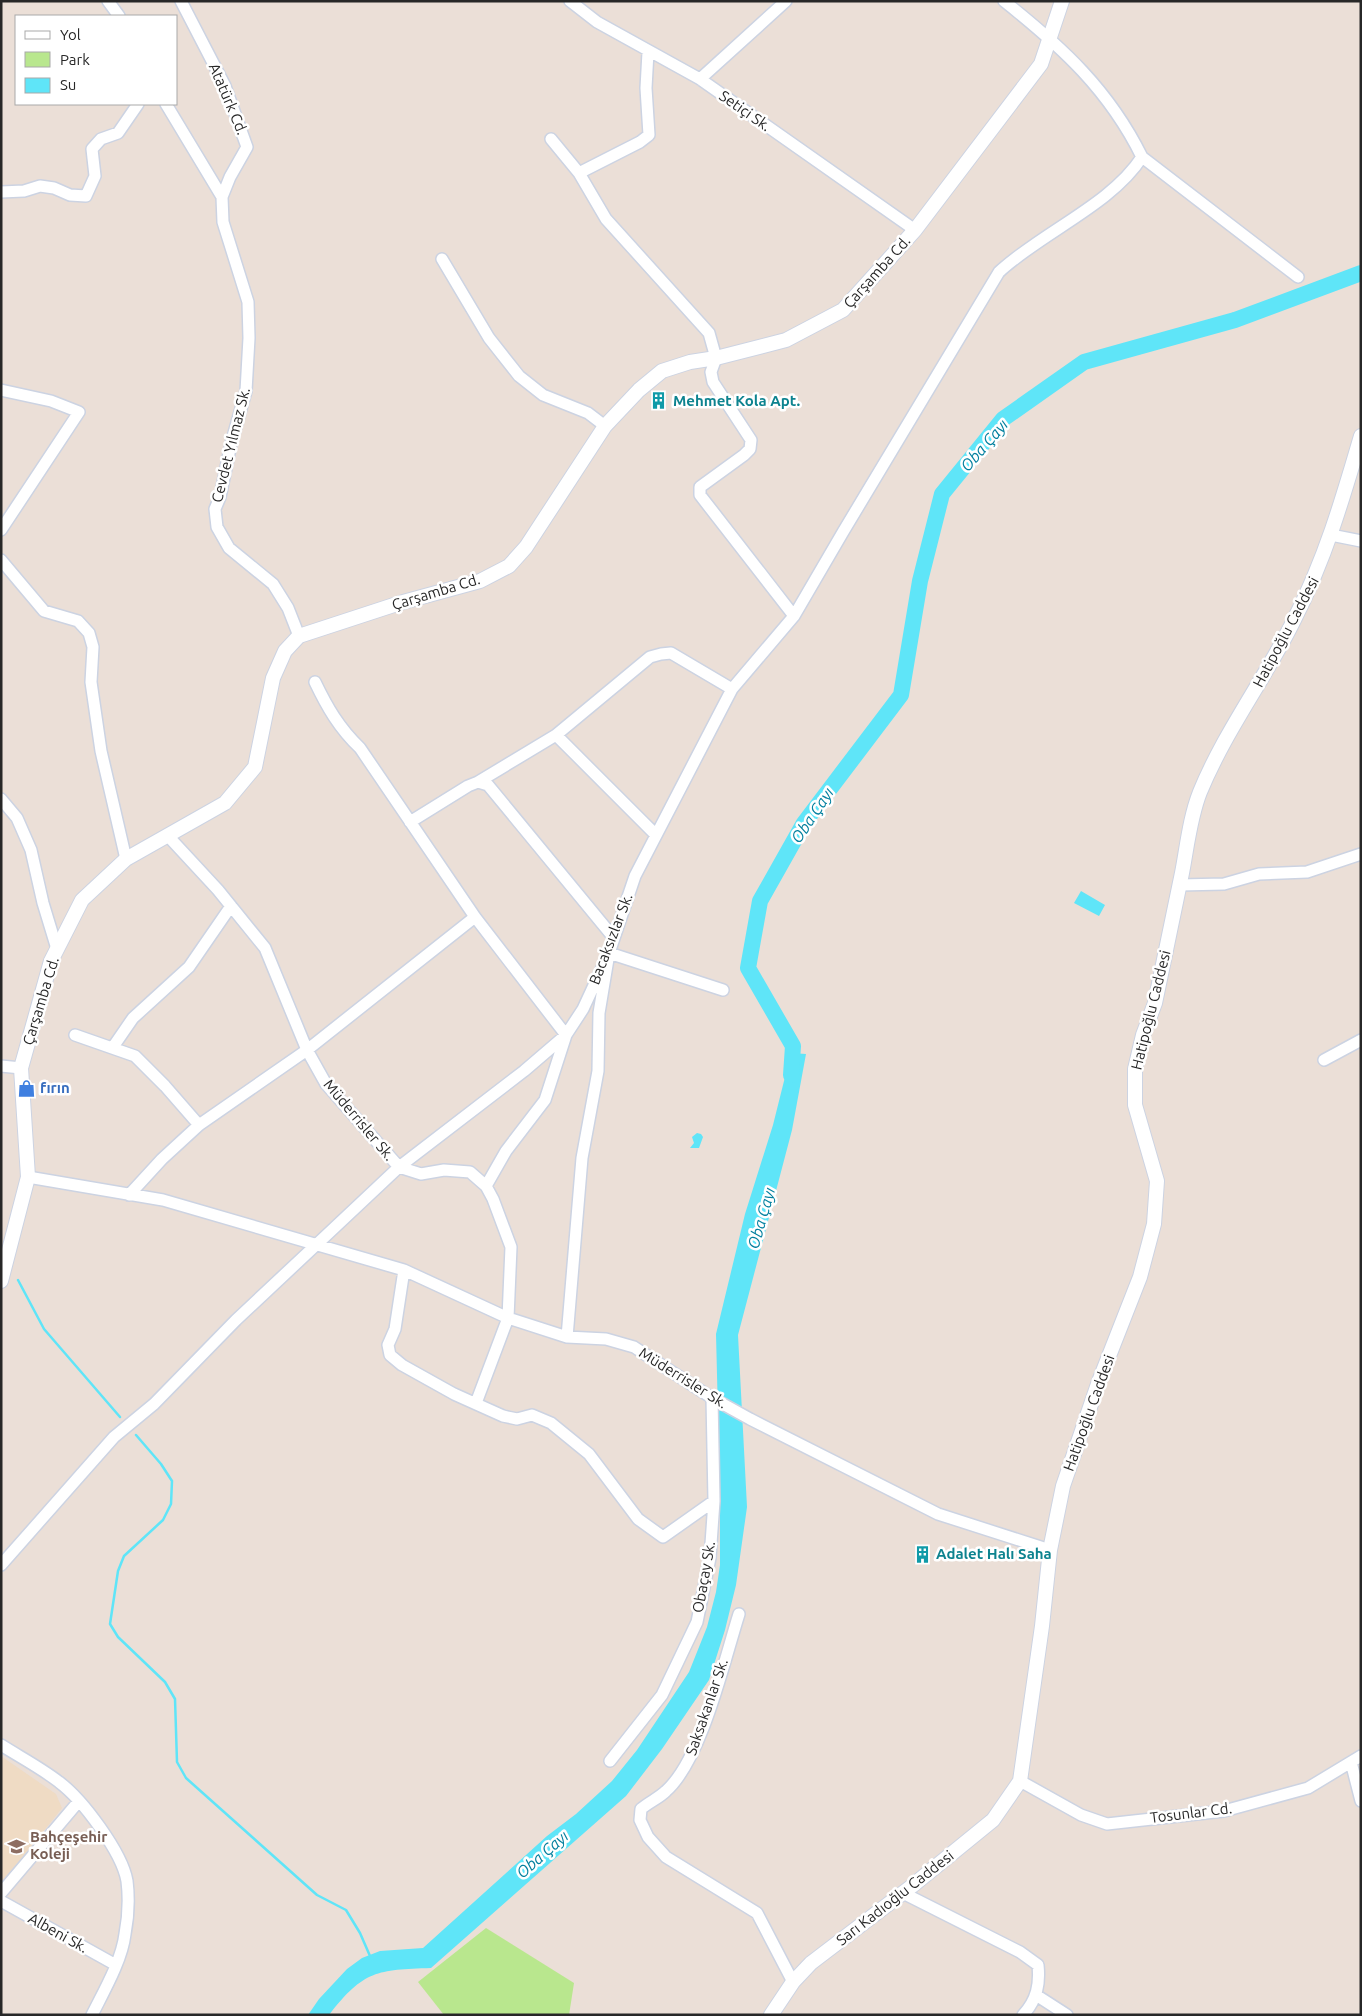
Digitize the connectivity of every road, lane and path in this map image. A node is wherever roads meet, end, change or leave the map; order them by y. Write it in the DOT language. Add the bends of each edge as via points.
graph roads {
  1 [pos="108,1"];
  2 [pos="181,1"];
  3 [pos="570,1"];
  4 [pos="786,1"];
  5 [pos="1004,1"];
  6 [pos="1062,1"];
  7 [pos="117,15"];
  8 [pos="1051,38"];
  9 [pos="648,52"];
  10 [pos="700,79"];
  11 [pos="137,105"];
  12 [pos="167,105"];
  13 [pos="551,139"];
  14 [pos="1142,157"];
  15 [pos="579,173"];
  16 [pos="1,192"];
  17 [pos="222,197"];
  18 [pos="915,230"];
  19 [pos="442,259"];
  20 [pos="1298,277"];
  21 [pos="716,358"];
  22 [pos="1,390"];
  23 [pos="605,426"];
  24 [pos="1361,436"];
  25 [pos="1,530"];
  26 [pos="1331,535"];
  27 [pos="1361,541"];
  28 [pos="1,560"];
  29 [pos="794,616"];
  30 [pos="299,636"];
  31 [pos="315,682"];
  32 [pos="732,688"];
  33 [pos="556,735"];
  34 [pos="478,782"];
  35 [pos="1,798"];
  36 [pos="410,822"];
  37 [pos="656,835"];
  38 [pos="168,836"];
  39 [pos="1361,854"];
  40 [pos="126,859"];
  41 [pos="1180,885"];
  42 [pos="232,906"];
  43 [pos="475,917"];
  44 [pos="614,938"];
  45 [pos="57,949"];
  46 [pos="609,953"];
  47 [pos="723,990"];
  48 [pos="75,1035"];
  49 [pos="566,1035"];
  50 [pos="1361,1040"];
  51 [pos="113,1047"];
  52 [pos="306,1050"];
  53 [pos="1324,1060"];
  54 [pos="1,1066"];
  55 [pos="21,1068"];
  56 [pos="199,1125"];
  57 [pos="399,1167"];
  58 [pos="28,1177"];
  59 [pos="486,1186"];
  60 [pos="129,1195"];
  61 [pos="316,1244"];
  62 [pos="404,1270"];
  63 [pos="1,1281"];
  64 [pos="508,1318"];
  65 [pos="567,1337"];
  66 [pos="712,1398"];
  67 [pos="476,1403"];
  68 [pos="714,1501"];
  69 [pos="1050,1550"];
  70 [pos="1,1565"];
  71 [pos="739,1614"];
  72 [pos="1,1745"];
  73 [pos="1356,1759"];
  74 [pos="610,1761"];
  75 [pos="1020,1781"];
  76 [pos="79,1800"];
  77 [pos="1361,1801"];
  78 [pos="1,1893"];
  79 [pos="903,1893"];
  80 [pos="1,1901"];
  81 [pos="116,1965"];
  82 [pos="793,1982"];
  83 [pos="1036,1994"];
  84 [pos="92,2015"];
  85 [pos="770,2015"];
  86 [pos="1023,2015"];
  87 [pos="1067,2015"];
  1 -- 7 [label="street"];
  2 -- 17 [label="street, Atatürk Cd." via="225,86 247,147"];
  3 -- 9 [label="street, Setiçi Sk." via="597,22"];
  4 -- 10 [label="street"];
  5 -- 8 [label="street"];
  6 -- 8 [label="street, Çarşamba Cd."];
  8 -- 14 [label="street" via="1092,80 1128,128"];
  8 -- 18 [label="street, Çarşamba Cd." via="1041,64"];
  9 -- 10 [label="street, Setiçi Sk."];
  9 -- 15 [label="street" via="649,135"];
  10 -- 18 [label="street, Setiçi Sk."];
  11 -- 16 [label="street" via="118,132 101,139 92,149 95,176 86,196 40,186 24,191"];
  12 -- 17 [label="street"];
  13 -- 15 [label="street"];
  14 -- 20 [label="street"];
  14 -- 29 [label="street, Bacaksızlar Sk." via="1133,171 1106,195 1018,255 999,272"];
  15 -- 21 [label="street" via="606,219 708,333"];
  17 -- 30 [label="street, Cevdet Yılmaz Sk." via="224,222 248,302 249,338 246,390 215,509 217,527 229,548 273,584 288,608"];
  18 -- 21 [label="street, Çarşamba Cd." via="843,310 786,340"];
  19 -- 23 [label="street" via="489,338 519,376 543,395 588,413"];
  21 -- 23 [label="street, Çarşamba Cd." via="662,371"];
  21 -- 29 [label="street" via="711,372 713,382 751,440 744,455 700,487 700,494"];
  22 -- 25 [label="street" via="51,401 79,412"];
  23 -- 30 [label="street, Çarşamba Cd." via="526,547 509,566 480,581 402,602"];
  24 -- 26 [label="street, Hatipoğlu Caddesi"];
  26 -- 27 [label="street"];
  26 -- 41 [label="street, Hatipoğlu Caddesi" via="1294,621 1214,760 1199,795"];
  28 -- 40 [label="street" via="44,611 78,621 89,633 93,647 91,682 102,751"];
  29 -- 32 [label="street, Bacaksızlar Sk."];
  30 -- 38 [label="street, Çarşamba Cd." via="285,651 273,678 255,767 225,803"];
  31 -- 36 [label="street" via="334,718 360,748"];
  32 -- 33 [label="street" via="671,653 661,654 650,657"];
  32 -- 37 [label="street, Bacaksızlar Sk."];
  33 -- 34 [label="street"];
  33 -- 37 [label="street"];
  34 -- 36 [label="street"];
  34 -- 44 [label="street" via="488,786"];
  35 -- 45 [label="street" via="17,818 31,850 42,903"];
  36 -- 43 [label="street"];
  37 -- 44 [label="street, Bacaksızlar Sk." via="635,876"];
  38 -- 40 [label="street, Çarşamba Cd."];
  38 -- 42 [label="street, Müderrisler Sk."];
  39 -- 41 [label="street" via="1307,872 1259,874 1224,884"];
  40 -- 45 [label="street, Çarşamba Cd." via="82,900"];
  41 -- 69 [label="street, Hatipoğlu Caddesi" via="1155,1003 1135,1069 1135,1106 1157,1181 1154,1224 1140,1277 1063,1486"];
  42 -- 51 [label="street" via="190,967 133,1018"];
  42 -- 52 [label="street, Müderrisler Sk." via="265,948"];
  43 -- 49 [label="street"];
  43 -- 52 [label="street"];
  44 -- 46 [label="street, Bacaksızlar Sk."];
  45 -- 55 [label="street, Çarşamba Cd."];
  46 -- 47 [label="street"];
  46 -- 49 [label="street, Bacaksızlar Sk." via="583,1010"];
  46 -- 65 [label="street" via="599,1013 598,1071 582,1158"];
  48 -- 51 [label="street"];
  49 -- 57 [label="street"];
  49 -- 59 [label="street, Bacaksızlar Sk." via="545,1100 506,1151"];
  50 -- 53 [label="street"];
  51 -- 56 [label="street" via="135,1056"];
  52 -- 56 [label="street"];
  52 -- 57 [label="street, Müderrisler Sk." via="326,1084"];
  54 -- 55 [label="street"];
  55 -- 58 [label="street, Çarşamba Cd."];
  56 -- 60 [label="street"];
  57 -- 59 [label="street, Müderrisler Sk." via="421,1174 444,1170 470,1172"];
  57 -- 61 [label="street"];
  58 -- 60 [label="street"];
  58 -- 63 [label="street, Çarşamba Cd."];
  59 -- 64 [label="street, Müderrisler Sk." via="511,1247"];
  60 -- 61 [label="street" via="163,1200"];
  61 -- 62 [label="street"];
  61 -- 70 [label="street" via="154,1404 114,1437"];
  62 -- 64 [label="street"];
  62 -- 67 [label="street" via="388,1346 390,1355 402,1365"];
  64 -- 65 [label="street, Müderrisler Sk."];
  64 -- 67 [label="street"];
  65 -- 66 [label="street, Müderrisler Sk." via="606,1339 634,1348"];
  66 -- 68 [label="street, Obaçay Sk."];
  66 -- 69 [label="street, Müderrisler Sk." via="938,1514"];
  67 -- 68 [label="street" via="503,1416 517,1419 532,1415 551,1423 589,1454 638,1519 663,1538"];
  68 -- 74 [label="street, Obaçay Sk." via="710,1558 697,1622 662,1695"];
  69 -- 75 [label="street, Hatipoğlu Caddesi"];
  71 -- 82 [label="street, Saksakanlar Sk." via="707,1716 687,1763 666,1791 641,1809 640,1820 648,1837 666,1857 757,1913"];
  72 -- 76 [label="street" via="60,1783"];
  73 -- 75 [label="street, Tosunlar Cd." via="1308,1788 1224,1811 1108,1824 1081,1815"];
  73 -- 77 [label="street"];
  75 -- 79 [label="street, Sarı Kadıoğlu Caddesi" via="993,1820"];
  76 -- 78 [label="street"];
  76 -- 81 [label="street" via="120,1859 127,1881 125,1935"];
  79 -- 82 [label="street, Sarı Kadıoğlu Caddesi" via="811,1963"];
  79 -- 83 [label="street" via="1020,1952 1038,1965 1040,1981"];
  80 -- 81 [label="street, Albeni Sk."];
  81 -- 84 [label="street"];
  82 -- 85 [label="street, Sarı Kadıoğlu Caddesi"];
  83 -- 86 [label="street" via="1033,2005"];
  83 -- 87 [label="street"];
}
